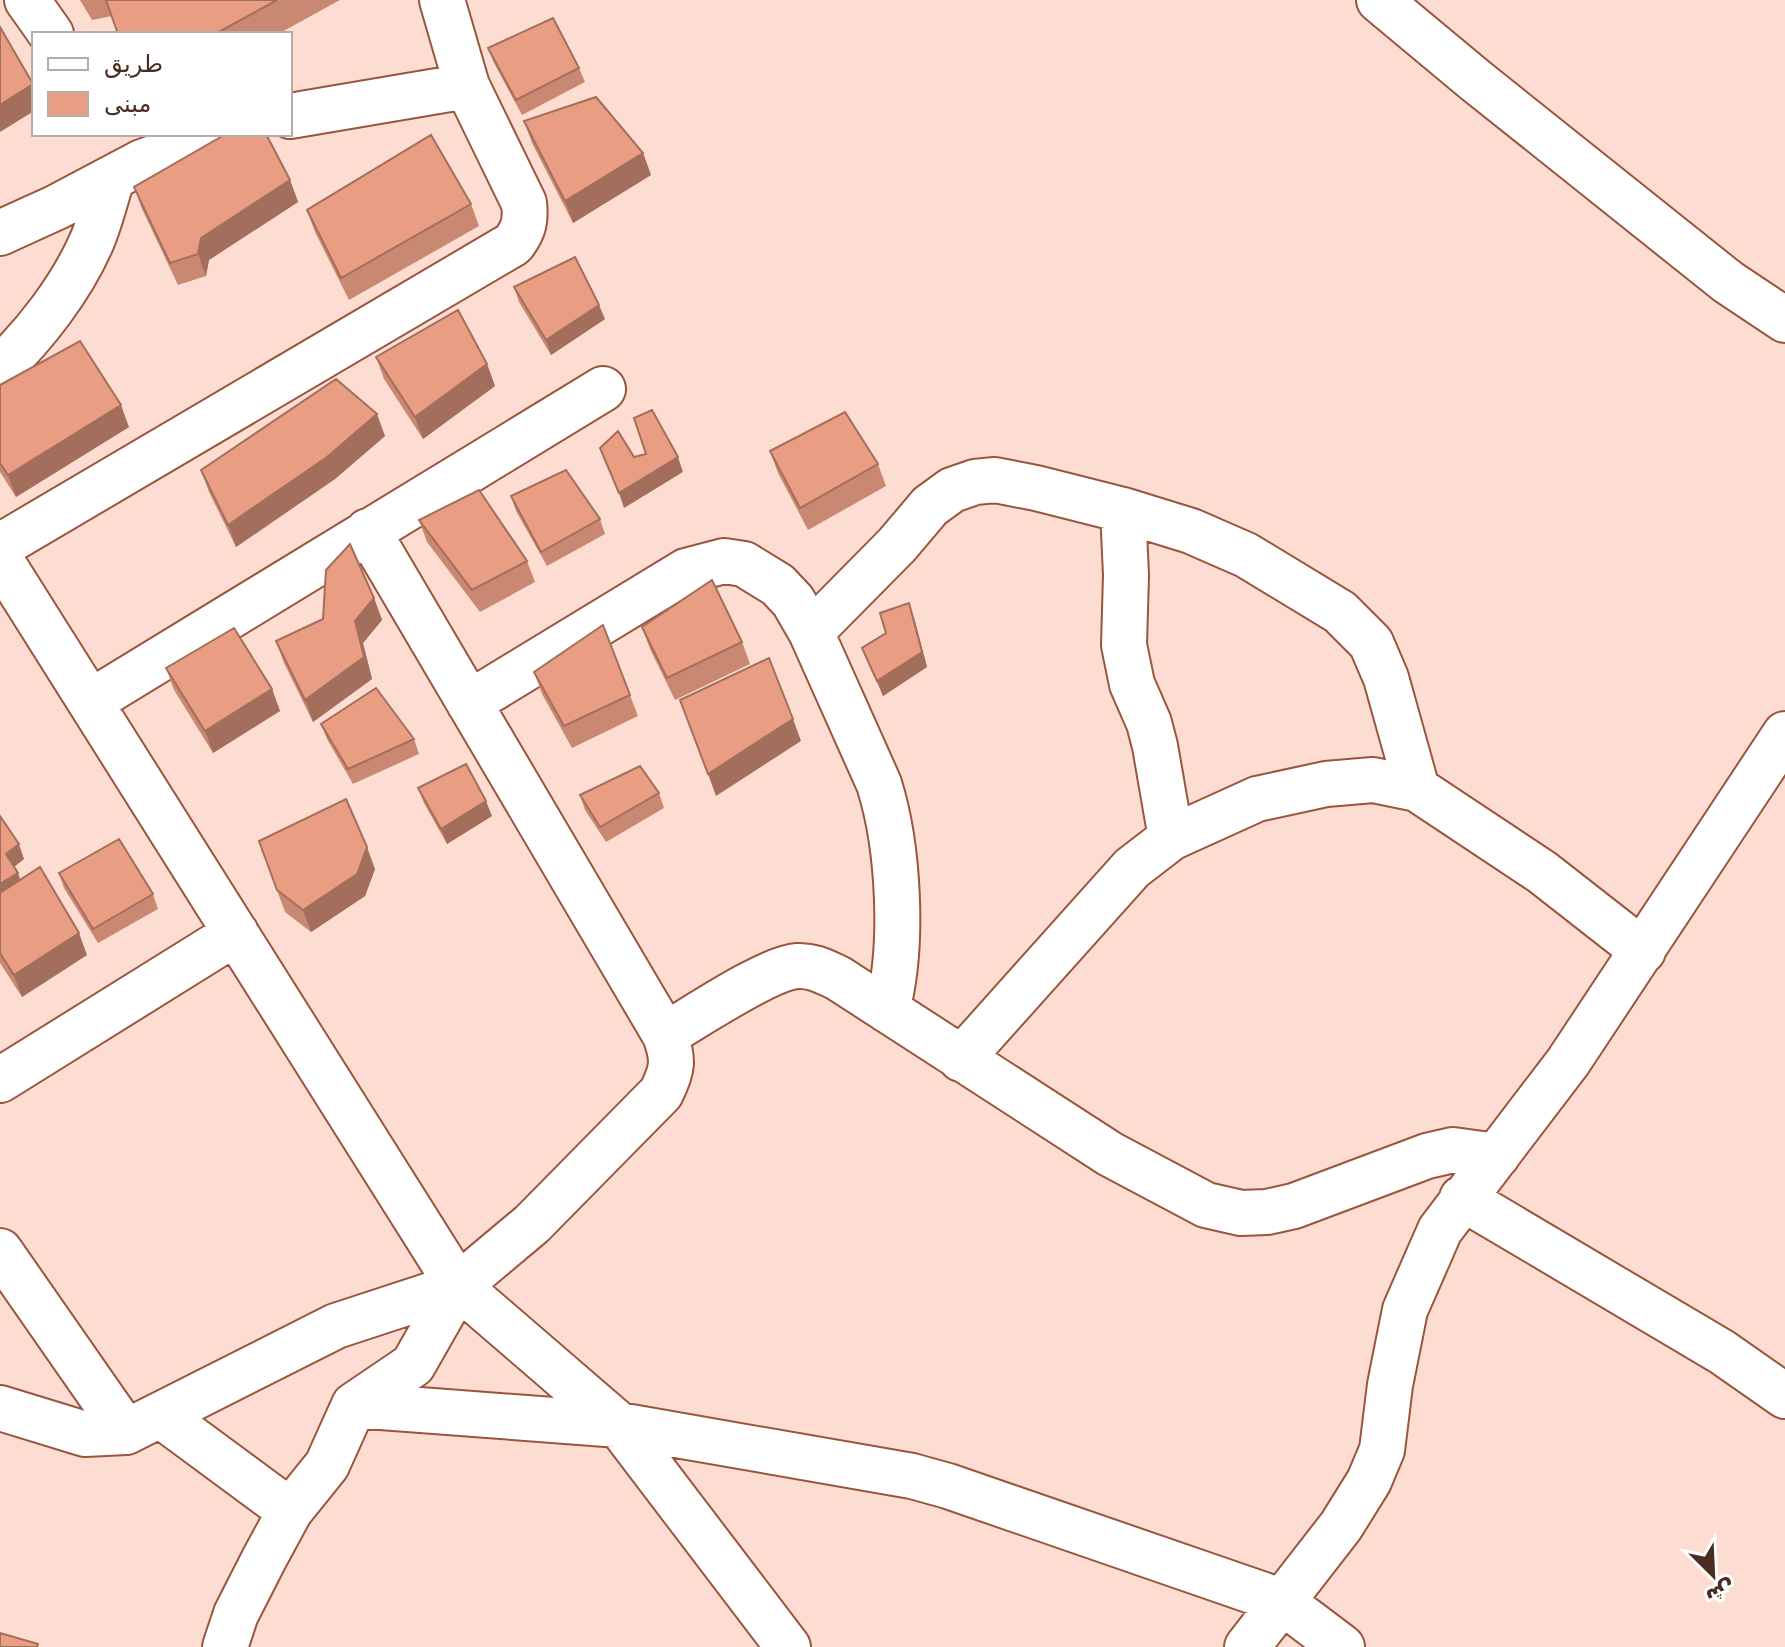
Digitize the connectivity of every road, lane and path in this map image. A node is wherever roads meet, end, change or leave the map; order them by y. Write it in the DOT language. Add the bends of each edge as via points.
graph roads {
  1 [pos="27,0"];
  2 [pos="442,0"];
  3 [pos="1379,0"];
  4 [pos="50,32"];
  5 [pos="467,86"];
  6 [pos="292,116"];
  7 [pos="211,136"];
  8 [pos="125,158"];
  9 [pos="0,233"];
  10 [pos="1785,320"];
  11 [pos="0,368"];
  12 [pos="603,389"];
  13 [pos="1123,510"];
  14 [pos="368,531"];
  15 [pos="0,546"];
  16 [pos="0,559"];
  17 [pos="811,632"];
  18 [pos="90,702"];
  19 [pos="469,703"];
  20 [pos="1785,734"];
  21 [pos="1417,789"];
  22 [pos="1171,838"];
  23 [pos="236,933"];
  24 [pos="1643,951"];
  25 [pos="887,1010"];
  26 [pos="665,1035"];
  27 [pos="961,1059"];
  28 [pos="0,1080"];
  29 [pos="1497,1156"];
  30 [pos="1462,1198"];
  31 [pos="0,1251"];
  32 [pos="458,1286"];
  33 [pos="1785,1396"];
  34 [pos="354,1405"];
  35 [pos="1,1413"];
  36 [pos="143,1423"];
  37 [pos="619,1425"];
  38 [pos="290,1511"];
  39 [pos="1281,1601"];
  40 [pos="225,1647"];
  41 [pos="788,1647"];
  42 [pos="1247,1647"];
  43 [pos="1342,1647"];
  1 -- 4 [label="street"];
  2 -- 5 [label="street"];
  3 -- 10 [label="street" via="1728,282"];
  5 -- 6 [label="street"];
  5 -- 15 [label="street" via="524,203 526,218 513,244"];
  7 -- 8 [label="street"];
  8 -- 9 [label="street"];
  8 -- 11 [label="street" via="78,269 39,325"];
  12 -- 14 [label="street"];
  13 -- 17 [label="street" via="995,480 952,490 930,506"];
  13 -- 21 [label="street" via="1246,555 1340,612 1371,643"];
  13 -- 22 [label="street" via="1124,645 1155,746"];
  14 -- 18 [label="street"];
  14 -- 19 [label="street"];
  16 -- 18 [label="street"];
  17 -- 19 [label="street" via="778,585 744,564 714,563 686,571"];
  17 -- 25 [label="street" via="879,784 891,829 898,957"];
  18 -- 23 [label="street"];
  19 -- 26 [label="street"];
  20 -- 24 [label="street"];
  21 -- 22 [label="street" via="1373,780 1326,784 1257,799"];
  21 -- 24 [label="street" via="1542,872"];
  22 -- 27 [label="street" via="1132,868"];
  23 -- 28 [label="street"];
  23 -- 32 [label="street"];
  24 -- 29 [label="street"];
  25 -- 26 [label="street" via="838,978 796,966 775,971"];
  25 -- 27 [label="street"];
  26 -- 32 [label="street" via="672,1054 671,1074 661,1093 532,1224"];
  27 -- 29 [label="street" via="1110,1154 1206,1205 1241,1213 1294,1206 1453,1150"];
  29 -- 30 [label="street"];
  30 -- 33 [label="street" via="1722,1352"];
  30 -- 39 [label="street" via="1440,1230 1405,1310 1382,1450 1369,1481 1341,1526"];
  31 -- 36 [label="street"];
  32 -- 34 [label="street" via="413,1365"];
  32 -- 36 [label="street" via="336,1326"];
  32 -- 37 [label="street"];
  34 -- 37 [label="street"];
  34 -- 38 [label="street" via="327,1465"];
  35 -- 36 [label="street" via="85,1434"];
  36 -- 38 [label="street"];
  37 -- 39 [label="street" via="912,1476"];
  37 -- 41 [label="street"];
  38 -- 40 [label="street" via="236,1614"];
  39 -- 42 [label="street"];
  39 -- 43 [label="street"];
}
